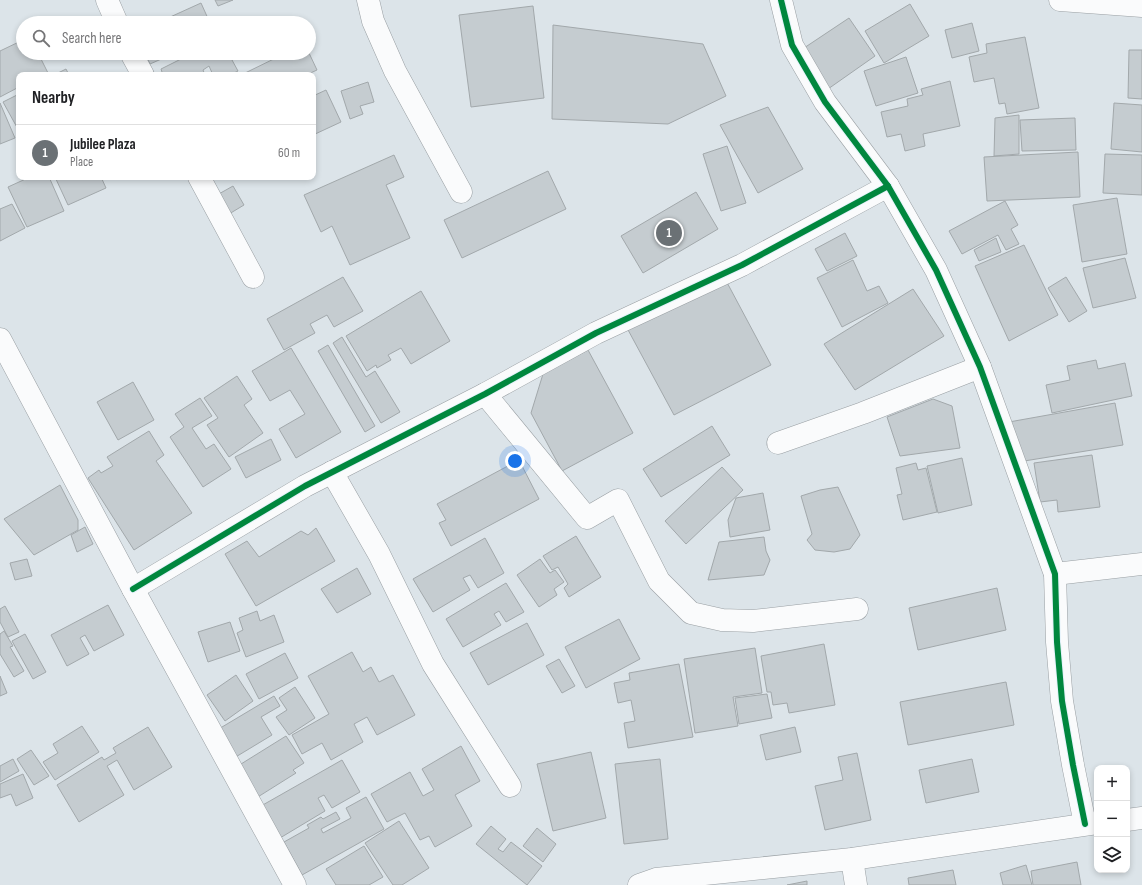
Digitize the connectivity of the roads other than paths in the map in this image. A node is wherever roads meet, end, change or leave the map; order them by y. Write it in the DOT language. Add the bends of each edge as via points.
graph roads {
  1 [pos="107,0"];
  2 [pos="368,0"];
  3 [pos="781,0"];
  4 [pos="1060,0"];
  5 [pos="1142,6"];
  6 [pos="114,16"];
  7 [pos="135,60"];
  8 [pos="141,72"];
  9 [pos="201,180"];
  10 [pos="888,186"];
  11 [pos="460,192"];
  12 [pos="253,277"];
  13 [pos="0,339"];
  14 [pos="980,366"];
  15 [pos="485,394"];
  16 [pos="778,443"];
  17 [pos="332,472"];
  18 [pos="1142,564"];
  19 [pos="1055,574"];
  20 [pos="133,590"];
  21 [pos="857,609"];
  22 [pos="510,786"];
  23 [pos="1142,818"];
  24 [pos="1130,820"];
  25 [pos="1091,824"];
  26 [pos="852,859"];
  27 [pos="295,885"];
  28 [pos="639,885"];
  29 [pos="856,885"];
  1 -- 6 [label="street"];
  2 -- 11 [label="street" via="373,21 395,71"];
  3 -- 10 [label="street" via="792,45 821,96"];
  4 -- 5 [label="street"];
  7 -- 8 [label="street"];
  9 -- 12 [label="street"];
  10 -- 14 [label="street" via="936,270"];
  10 -- 15 [label="street" via="742,265 596,333"];
  13 -- 20 [label="street"];
  14 -- 16 [label="street" via="863,413"];
  14 -- 19 [label="street"];
  15 -- 17 [label="street"];
  15 -- 21 [label="street" via="587,518 618,500 659,581 691,612 722,620 753,621"];
  17 -- 20 [label="street"];
  17 -- 22 [label="street" via="380,554 433,664"];
  18 -- 19 [label="street"];
  19 -- 25 [label="street" via="1062,701 1073,765"];
  20 -- 27 [label="street"];
  23 -- 24 [label="street"];
  25 -- 26 [label="street"];
  26 -- 28 [label="street" via="656,879"];
  26 -- 29 [label="street"];
}
